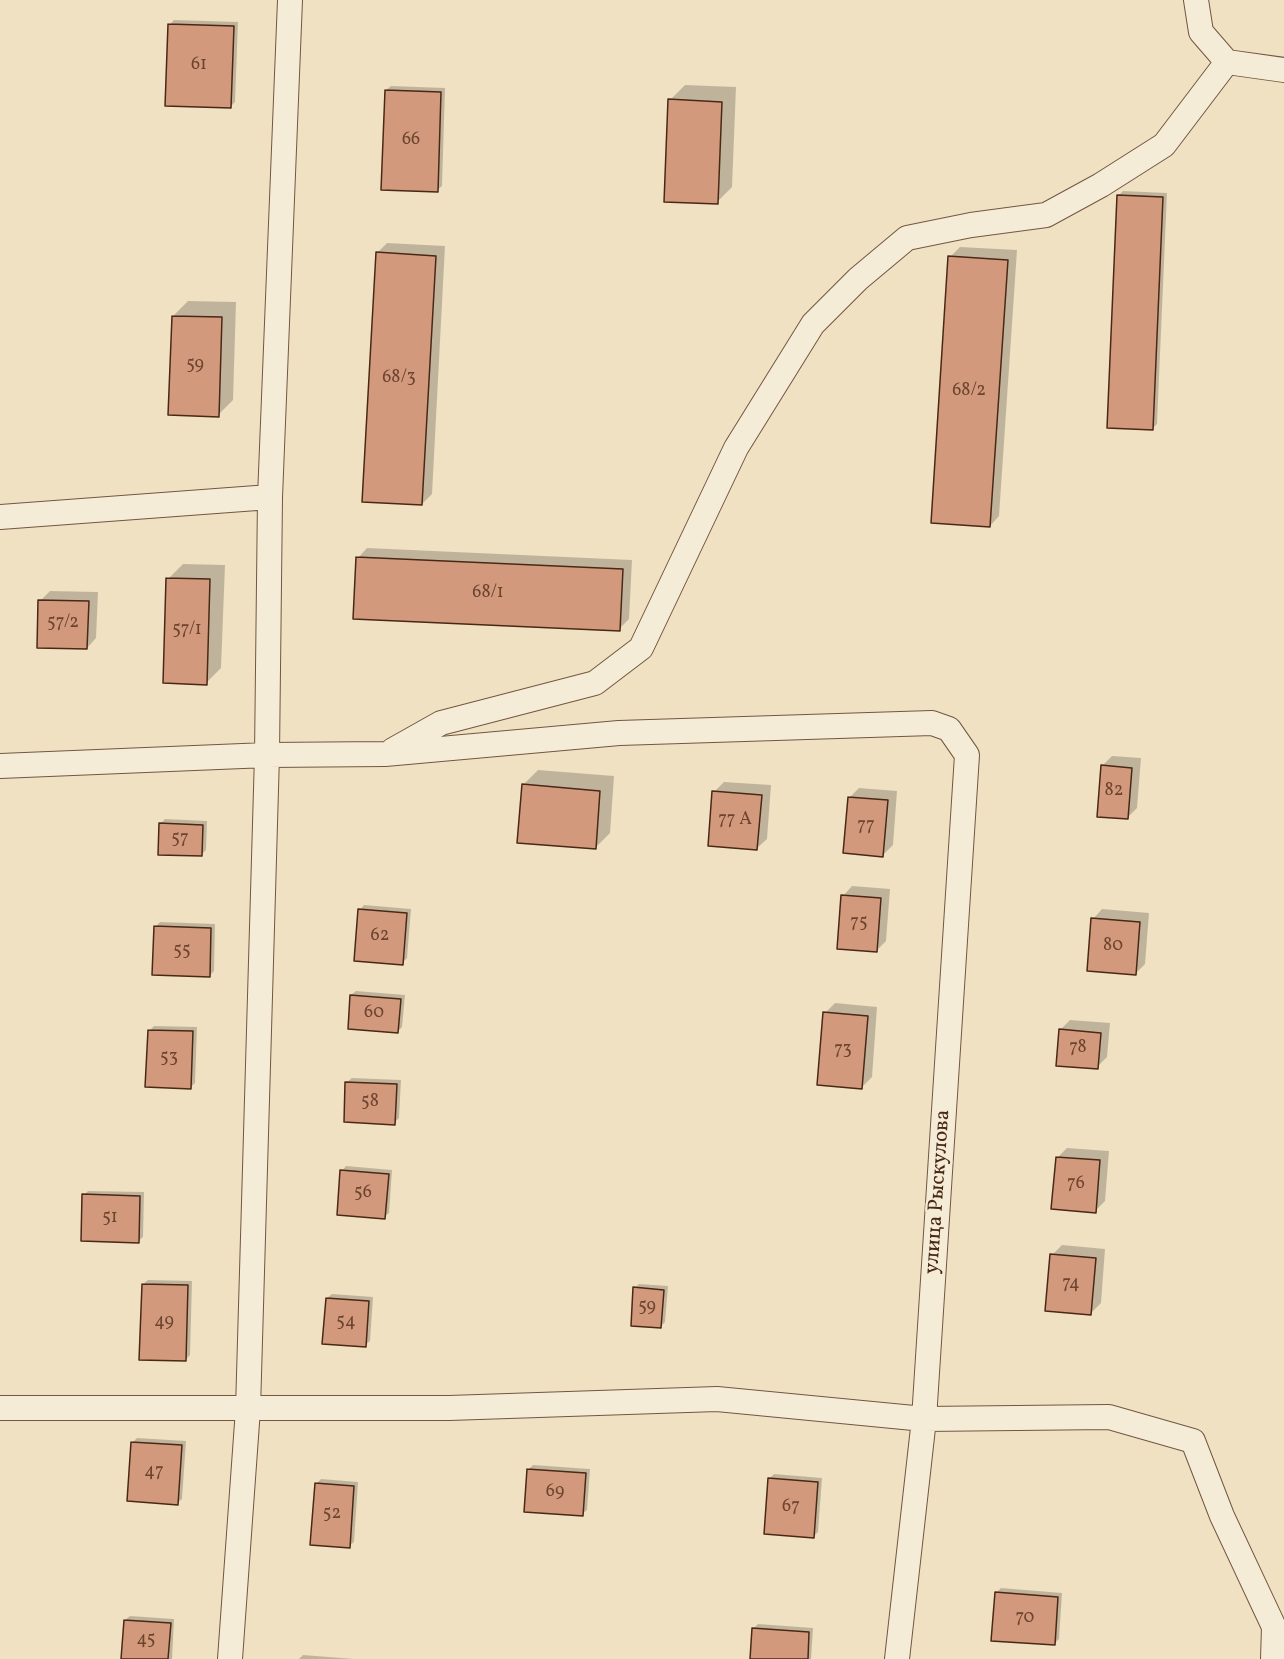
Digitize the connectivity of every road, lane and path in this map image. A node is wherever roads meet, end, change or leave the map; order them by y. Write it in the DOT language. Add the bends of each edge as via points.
graph roads {
  1 [pos="290,0"];
  2 [pos="1196,0"];
  3 [pos="1227,62"];
  4 [pos="1284,70"];
  5 [pos="270,497"];
  6 [pos="0,517"];
  7 [pos="385,754"];
  8 [pos="267,755"];
  9 [pos="0,766"];
  10 [pos="0,1408"];
  11 [pos="248,1409"];
  12 [pos="924,1419"];
  13 [pos="230,1659"];
  14 [pos="897,1659"];
  15 [pos="1273,1659"];
  1 -- 5 [label="street"];
  2 -- 3 [label="street" via="1201,32"];
  3 -- 4 [label="street"];
  3 -- 7 [label="street" via="1164,145 1101,185 1046,216 907,238 858,279 813,324 736,448 641,648 596,683 441,723"];
  5 -- 6 [label="street"];
  5 -- 8 [label="street"];
  7 -- 8 [label="street"];
  7 -- 12 [label="street, улица Рыскулова" via="620,733 932,723 949,729 967,755"];
  8 -- 9 [label="street"];
  8 -- 11 [label="street"];
  10 -- 11 [label="street"];
  11 -- 12 [label="street" via="449,1408 717,1399"];
  11 -- 13 [label="street"];
  12 -- 14 [label="street, улица Рыскулова"];
  12 -- 15 [label="street" via="1109,1417 1193,1441 1222,1516 1274,1627"];
}
